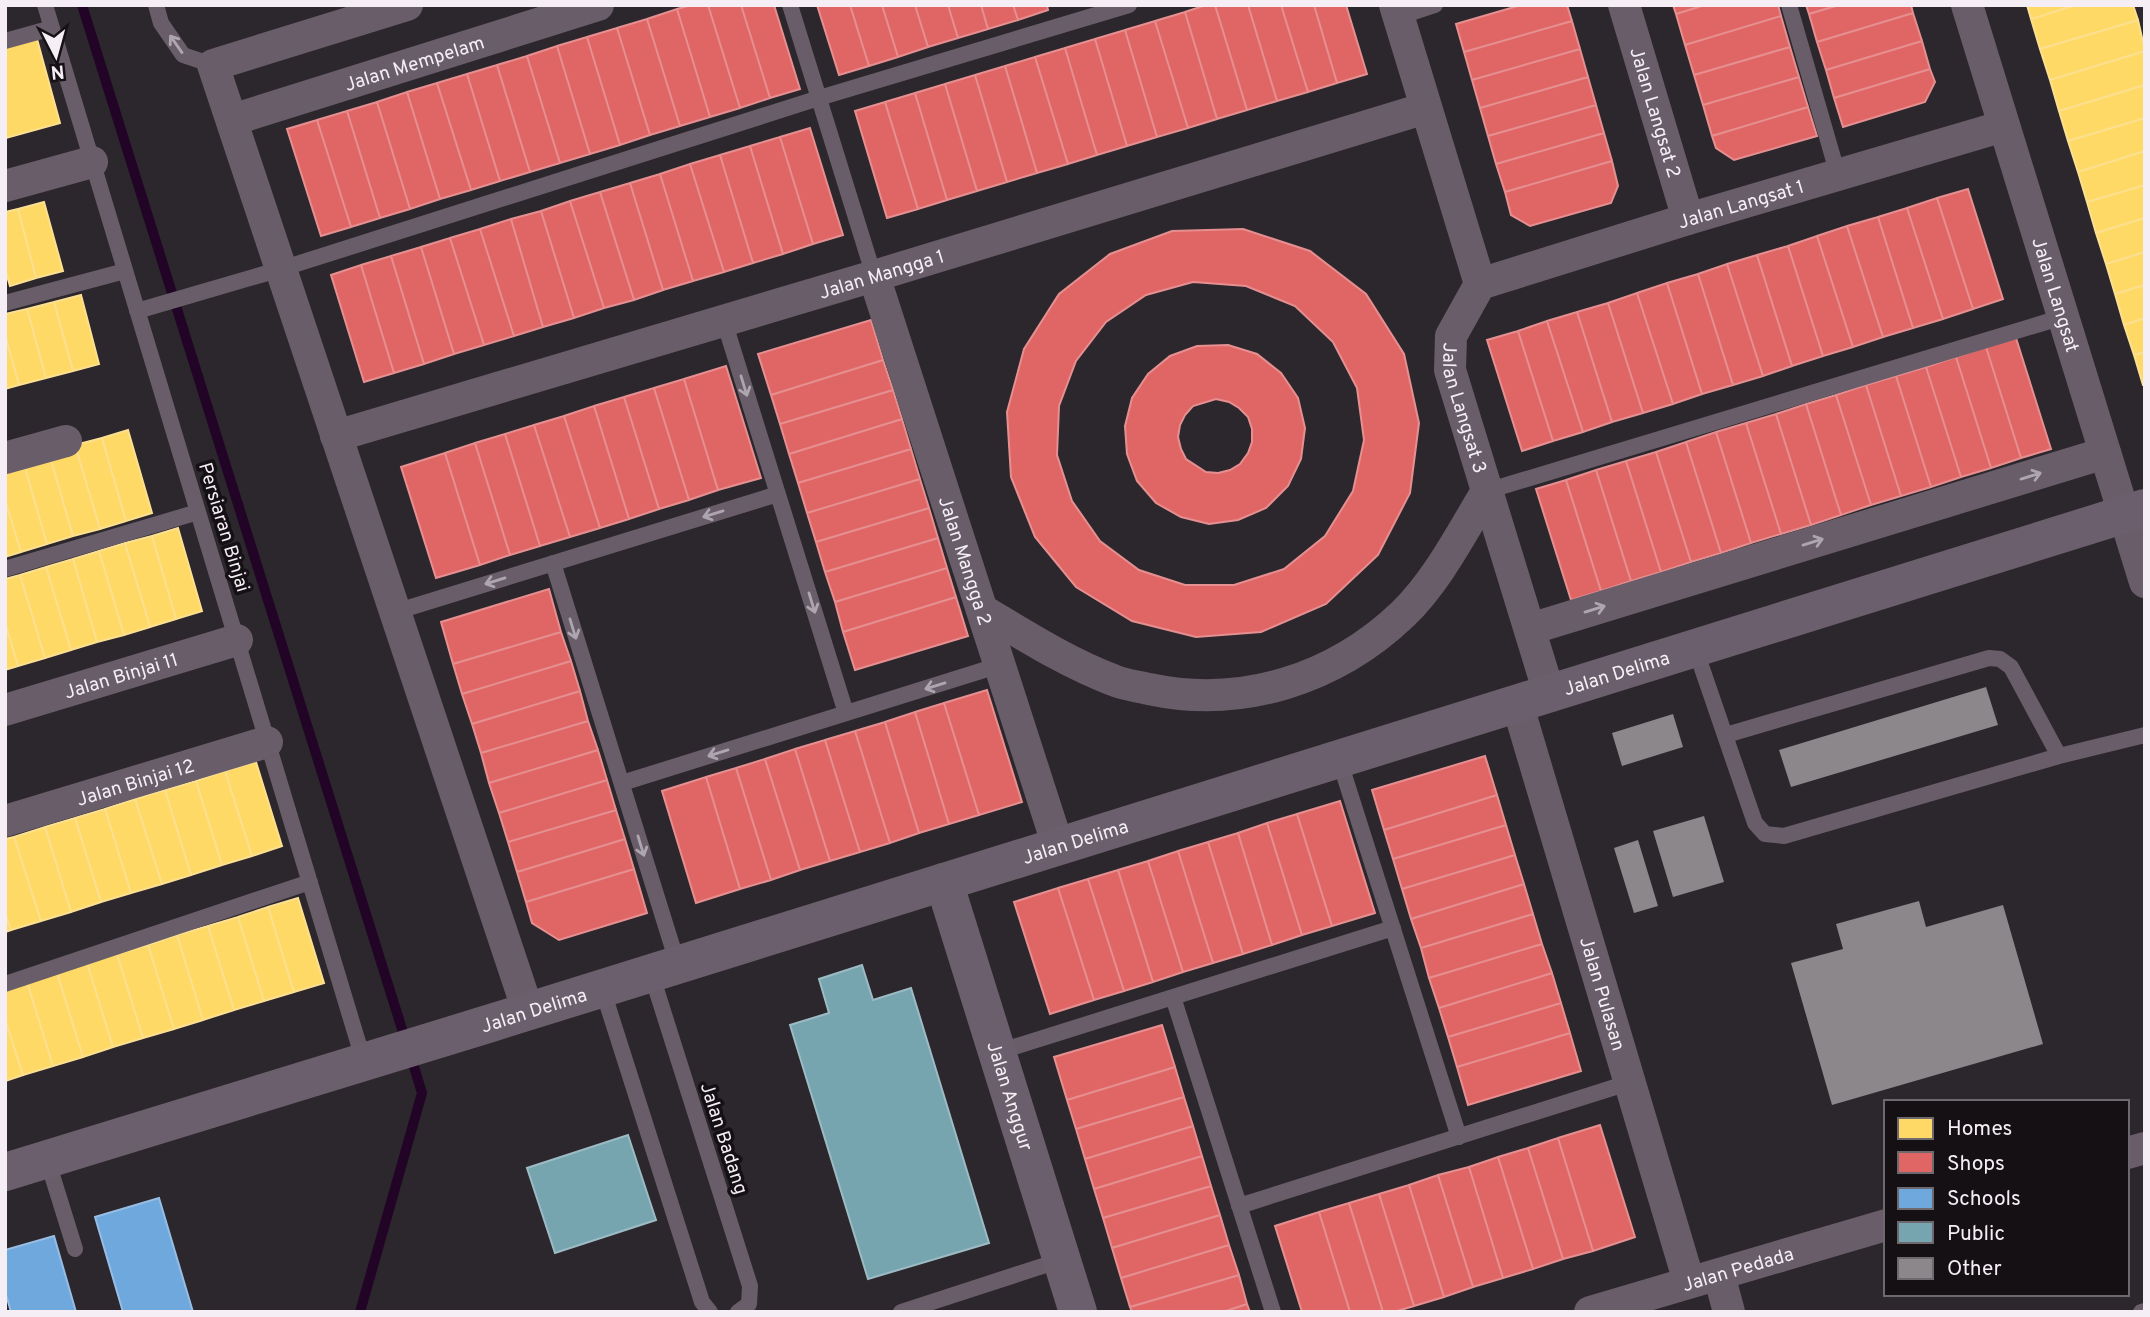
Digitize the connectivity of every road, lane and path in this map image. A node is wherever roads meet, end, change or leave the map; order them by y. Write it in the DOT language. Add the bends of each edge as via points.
graph roads {
  1 [pos="45,5"];
  2 [pos="156,5"];
  3 [pos="407,5"];
  4 [pos="598,5"];
  5 [pos="790,5"];
  6 [pos="1129,5"];
  7 [pos="1435,5"];
  8 [pos="1624,5"];
  9 [pos="1789,5"];
  10 [pos="1967,5"];
  11 [pos="1397,11"];
  12 [pos="52,28"];
  13 [pos="5,41"];
  14 [pos="213,65"];
  15 [pos="819,98"];
  16 [pos="1426,108"];
  17 [pos="232,120"];
  18 [pos="2004,126"];
  19 [pos="92,162"];
  20 [pos="1838,176"];
  21 [pos="5,186"];
  22 [pos="1688,219"];
  23 [pos="281,268"];
  24 [pos="125,271"];
  25 [pos="874,276"];
  26 [pos="1480,284"];
  27 [pos="5,303"];
  28 [pos="137,311"];
  29 [pos="2063,317"];
  30 [pos="723,321"];
  31 [pos="337,436"];
  32 [pos="66,441"];
  33 [pos="2105,453"];
  34 [pos="5,458"];
  35 [pos="1488,491"];
  36 [pos="778,494"];
  37 [pos="2134,511"];
  38 [pos="198,512"];
  39 [pos="553,563"];
  40 [pos="5,569"];
  41 [pos="2145,582"];
  42 [pos="982,610"];
  43 [pos="395,612"];
  44 [pos="1530,629"];
  45 [pos="237,640"];
  46 [pos="1695,648"];
  47 [pos="1000,665"];
  48 [pos="1533,698"];
  49 [pos="5,710"];
  50 [pos="846,713"];
  51 [pos="1726,735"];
  52 [pos="2145,736"];
  53 [pos="267,742"];
  54 [pos="2059,756"];
  55 [pos="1339,759"];
  56 [pos="622,783"];
  57 [pos="5,821"];
  58 [pos="1058,846"];
  59 [pos="944,881"];
  60 [pos="310,882"];
  61 [pos="1393,928"];
  62 [pos="665,969"];
  63 [pos="5,984"];
  64 [pos="602,988"];
  65 [pos="1173,997"];
  66 [pos="528,1012"];
  67 [pos="998,1052"];
  68 [pos="371,1060"];
  69 [pos="1631,1082"];
  70 [pos="1459,1137"];
  71 [pos="47,1159"];
  72 [pos="5,1172"];
  73 [pos="1239,1206"];
  74 [pos="1884,1226"];
  75 [pos="75,1249"];
  76 [pos="1062,1260"];
  77 [pos="1704,1279"];
  78 [pos="710,1312"];
  79 [pos="738,1312"];
  80 [pos="901,1312"];
  81 [pos="1078,1312"];
  82 [pos="1273,1312"];
  83 [pos="1590,1312"];
  84 [pos="1729,1312"];
  1 -- 12 [label="lane, Persiaran Binjai"];
  14 -- 2 [label="lane, one-way" via="183,55 161,23"];
  3 -- 14 [label="street"];
  4 -- 17 [label="street, Jalan Mempelam"];
  5 -- 15 [label="lane"];
  6 -- 15 [label="lane"];
  7 -- 11 [label="lane"];
  8 -- 22 [label="street, Jalan Langsat 2"];
  9 -- 20 [label="lane"];
  10 -- 18 [label="street, Jalan Langsat"];
  11 -- 16 [label="street"];
  12 -- 13 [label="lane"];
  12 -- 19 [label="lane, Persiaran Binjai"];
  14 -- 17 [label="street"];
  15 -- 23 [label="lane"];
  15 -- 25 [label="lane"];
  16 -- 25 [label="street, Jalan Mangga 1"];
  16 -- 26 [label="street"];
  17 -- 23 [label="street"];
  18 -- 20 [label="street, Jalan Langsat 1"];
  18 -- 29 [label="street, Jalan Langsat"];
  19 -- 21 [label="street"];
  19 -- 24 [label="lane, Persiaran Binjai"];
  20 -- 22 [label="street, Jalan Langsat 1"];
  22 -- 26 [label="street, Jalan Langsat 1"];
  23 -- 28 [label="lane"];
  23 -- 31 [label="street"];
  24 -- 27 [label="lane"];
  24 -- 28 [label="lane, Persiaran Binjai"];
  25 -- 30 [label="street, Jalan Mangga 1"];
  25 -- 42 [label="street, Jalan Mangga 2"];
  26 -- 35 [label="street, Jalan Langsat 3" via="1451,336 1450,370"];
  28 -- 38 [label="lane, Persiaran Binjai"];
  29 -- 33 [label="street, Jalan Langsat"];
  29 -- 35 [label="lane"];
  30 -- 31 [label="street, Jalan Mangga 1"];
  30 -- 36 [label="lane, one-way"];
  31 -- 43 [label="street"];
  32 -- 34 [label="street"];
  33 -- 37 [label="street, Jalan Langsat"];
  44 -- 33 [label="street, one-way"];
  35 -- 42 [label="street" via="1432,579 1404,612 1363,648 1322,671 1274,688 1231,695 1178,695 1116,682 1073,663"];
  35 -- 44 [label="street, Jalan Langsat 3"];
  36 -- 39 [label="lane, one-way"];
  36 -- 50 [label="lane, one-way"];
  37 -- 41 [label="street, Jalan Langsat"];
  37 -- 46 [label="street, Jalan Delima"];
  38 -- 40 [label="lane"];
  38 -- 45 [label="lane, Persiaran Binjai"];
  39 -- 43 [label="lane, one-way"];
  39 -- 56 [label="lane, one-way"];
  42 -- 47 [label="street, Jalan Mangga 2"];
  43 -- 66 [label="street"];
  44 -- 48 [label="street, Jalan Langsat 3"];
  45 -- 49 [label="street, Jalan Binjai 11"];
  45 -- 53 [label="lane, Persiaran Binjai"];
  46 -- 48 [label="street, Jalan Delima"];
  46 -- 51 [label="lane"];
  47 -- 50 [label="lane, one-way"];
  47 -- 58 [label="street, Jalan Mangga 2"];
  48 -- 55 [label="street, Jalan Delima"];
  48 -- 69 [label="street, Jalan Pulasan"];
  50 -- 56 [label="lane, one-way"];
  51 -- 54 [label="lane" via="1989,657 2011,667"];
  51 -- 54 [label="lane" via="1755,823 1765,834 1784,836"];
  52 -- 54 [label="lane"];
  53 -- 57 [label="street, Jalan Binjai 12"];
  53 -- 60 [label="lane, Persiaran Binjai"];
  55 -- 58 [label="street, Jalan Delima"];
  55 -- 61 [label="lane"];
  56 -- 62 [label="lane, one-way"];
  58 -- 59 [label="street, Jalan Delima"];
  59 -- 62 [label="street, Jalan Delima"];
  59 -- 67 [label="street, Jalan Anggur"];
  60 -- 63 [label="lane"];
  60 -- 68 [label="lane, Persiaran Binjai"];
  61 -- 65 [label="lane"];
  61 -- 70 [label="lane"];
  62 -- 64 [label="street, Jalan Delima"];
  62 -- 79 [label="lane, Jalan Badang" via="750,1286 749,1304"];
  64 -- 66 [label="street, Jalan Delima"];
  64 -- 78 [label="lane" via="702,1302"];
  65 -- 67 [label="lane"];
  65 -- 73 [label="lane"];
  66 -- 68 [label="street, Jalan Delima"];
  67 -- 76 [label="street, Jalan Anggur"];
  68 -- 71 [label="street, Jalan Delima"];
  69 -- 70 [label="lane"];
  69 -- 77 [label="street, Jalan Pulasan"];
  70 -- 73 [label="lane"];
  71 -- 72 [label="street, Jalan Delima"];
  71 -- 75 [label="lane"];
  73 -- 82 [label="lane"];
  74 -- 77 [label="street, Jalan Pedada"];
  76 -- 80 [label="lane"];
  76 -- 81 [label="street, Jalan Anggur"];
  77 -- 83 [label="street, Jalan Pedada"];
  77 -- 84 [label="street, Jalan Pulasan"];
}
